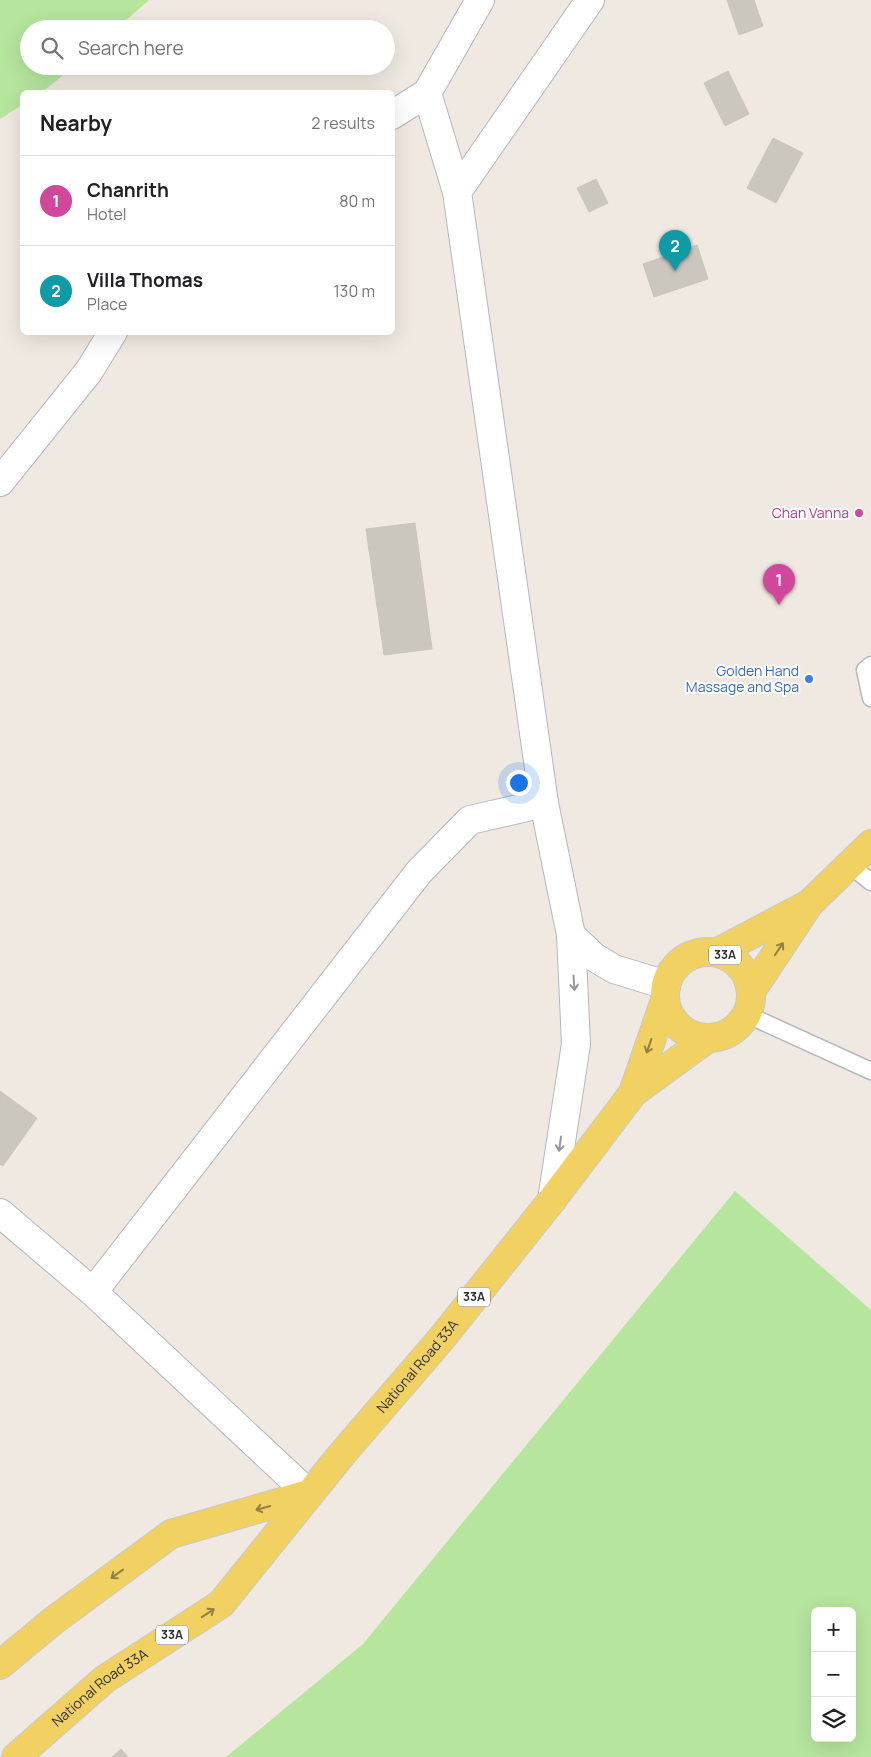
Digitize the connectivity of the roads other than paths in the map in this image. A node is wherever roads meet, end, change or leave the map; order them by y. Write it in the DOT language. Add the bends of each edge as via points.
graph roads {
  1 [pos="480,0"];
  2 [pos="590,0"];
  3 [pos="428,93"];
  4 [pos="395,113"];
  5 [pos="457,192"];
  6 [pos="111,335"];
  7 [pos="0,482"];
  8 [pos="871,665"];
  9 [pos="871,698"];
  10 [pos="544,803"];
  11 [pos="871,844"];
  12 [pos="861,874"];
  13 [pos="809,904"];
  14 [pos="571,935"];
  15 [pos="718,952"];
  16 [pos="665,992"];
  17 [pos="750,1002"];
  18 [pos="707,1039"];
  19 [pos="871,1071"];
  20 [pos="632,1093"];
  21 [pos="552,1200"];
  22 [pos="0,1213"];
  23 [pos="93,1292"];
  24 [pos="310,1494"];
  25 [pos="0,1666"];
  26 [pos="16,1757"];
  1 -- 3 [label="street"];
  2 -- 5 [label="street"];
  3 -- 4 [label="street"];
  3 -- 5 [label="street"];
  5 -- 10 [label="street"];
  6 -- 7 [label="street" via="89,371"];
  8 -- 9 [label="lane" via="865,670"];
  10 -- 14 [label="street"];
  10 -- 23 [label="street" via="470,820 419,872"];
  11 -- 12 [label="main road, 33A"];
  12 -- 13 [label="main road, 33A"];
  13 -- 15 [label="main road, 33A"];
  17 -- 13 [label="main road, 33A, one-way"];
  14 -- 16 [label="street" via="594,957"];
  14 -- 21 [label="street, one-way" via="576,1044"];
  15 -- 16 [label="main road, 33A" via="692,954 680,961 671,971"];
  15 -- 17 [label="main road, 33A" via="741,966 748,977"];
  16 -- 18 [label="main road" via="669,1014 677,1026 691,1035"];
  16 -- 20 [label="main road, National Road 33A / 33A, one-way"];
  17 -- 18 [label="main road, 33A" via="737,1028 723,1036"];
  17 -- 19 [label="lane"];
  18 -- 20 [label="main road, National Road 33A / 33A"];
  20 -- 21 [label="main road, National Road 33A / 33A"];
  21 -- 24 [label="main road, National Road 33A / 33A" via="442,1338"];
  22 -- 23 [label="street"];
  23 -- 24 [label="street"];
  24 -- 25 [label="main road, one-way" via="171,1534 53,1621"];
  26 -- 24 [label="main road, National Road 33A / 33A, one-way" via="105,1678 221,1604"];
}
